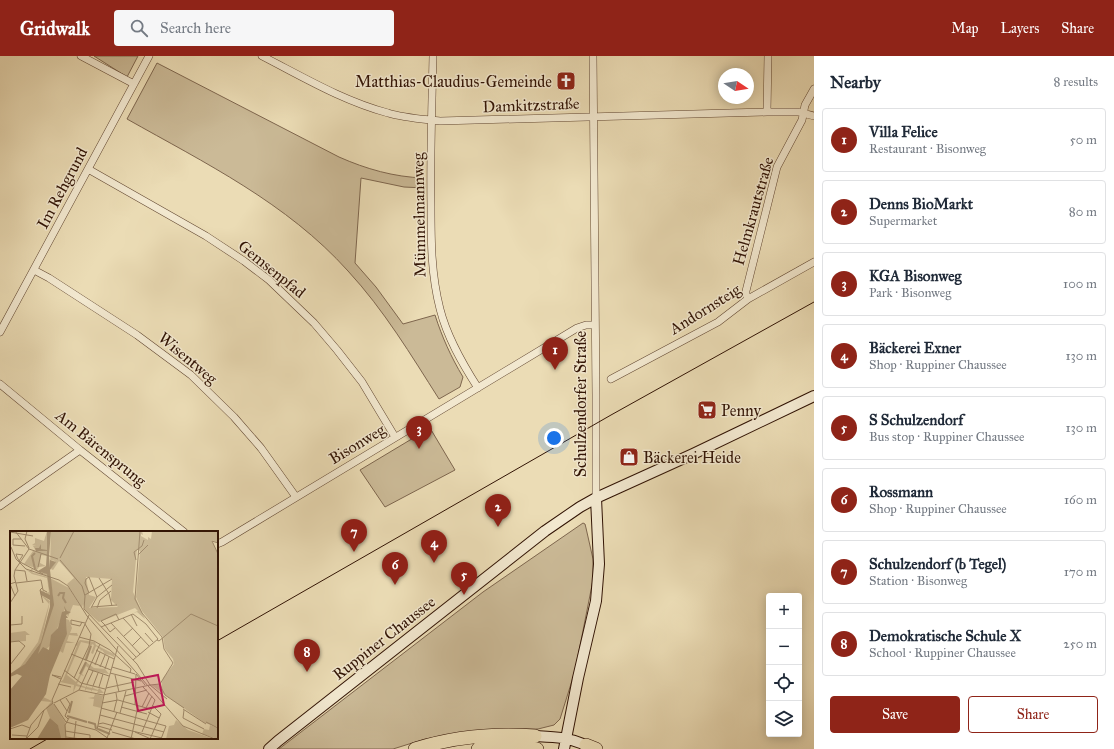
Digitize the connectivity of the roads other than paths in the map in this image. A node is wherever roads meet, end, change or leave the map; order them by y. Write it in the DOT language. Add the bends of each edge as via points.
graph roads {
  1 [pos="81,56"];
  2 [pos="149,56"];
  3 [pos="262,56"];
  4 [pos="433,56"];
  5 [pos="593,56"];
  6 [pos="768,56"];
  7 [pos="134,84"];
  8 [pos="814,89"];
  9 [pos="767,112"];
  10 [pos="804,113"];
  11 [pos="814,116"];
  12 [pos="594,117"];
  13 [pos="432,120"];
  14 [pos="88,169"];
  15 [pos="814,262"];
  16 [pos="34,270"];
  17 [pos="748,299"];
  18 [pos="595,325"];
  19 [pos="0,332"];
  20 [pos="612,379"];
  21 [pos="0,384"];
  22 [pos="478,388"];
  23 [pos="814,396"];
  24 [pos="395,438"];
  25 [pos="80,450"];
  26 [pos="296,497"];
  27 [pos="596,498"];
  28 [pos="0,506"];
  29 [pos="183,531"];
  30 [pos="218,544"];
  31 [pos="535,736"];
  32 [pos="565,744"];
  33 [pos="591,747"];
  34 [pos="270,749"];
  35 [pos="415,749"];
  36 [pos="478,749"];
  37 [pos="538,749"];
  1 -- 7 [label="street"];
  2 -- 7 [label="street, Im Rehgrund"];
  3 -- 13 [label="street, Damkitzstraße" via="338,96 363,106 389,114"];
  4 -- 13 [label="street, Mümmelmannweg"];
  5 -- 12 [label="street, Schulzendorfer Straße"];
  6 -- 9 [label="street"];
  7 -- 14 [label="street, Im Rehgrund"];
  8 -- 10 [label="street, Helmkrautstraße" via="805,105"];
  9 -- 10 [label="street, Damkitzstraße"];
  9 -- 12 [label="street, Damkitzstraße"];
  10 -- 11 [label="street, Damkitzstraße"];
  10 -- 17 [label="street, Helmkrautstraße" via="776,167 746,291"];
  12 -- 13 [label="street, Damkitzstraße" via="449,122"];
  12 -- 18 [label="street, Schulzendorfer Straße"];
  13 -- 22 [label="street, Mümmelmannweg" via="431,255 435,288 457,354"];
  14 -- 16 [label="street, Im Rehgrund"];
  14 -- 24 [label="street, Gemsenpfad" via="204,235 269,280 314,323 337,350 362,382"];
  15 -- 17 [label="street, Andornsteig"];
  16 -- 19 [label="street, Im Rehgrund"];
  16 -- 26 [label="street, Wisentweg" via="137,334 191,375 261,448"];
  17 -- 20 [label="street, Andornsteig" via="718,322"];
  18 -- 22 [label="street, Bisonweg" via="577,328"];
  18 -- 27 [label="street, Schulzendorfer Straße"];
  21 -- 25 [label="street, Am Bärensprung"];
  22 -- 24 [label="street, Bisonweg"];
  23 -- 27 [label="main road, Ruppiner Chaussee"];
  24 -- 26 [label="street, Bisonweg"];
  25 -- 28 [label="street"];
  25 -- 29 [label="street, Am Bärensprung"];
  26 -- 30 [label="street, Bisonweg"];
  27 -- 32 [label="main road, Schulzendorfer Straße" via="599,564 596,601"];
  27 -- 34 [label="main road, Ruppiner Chaussee" via="545,531"];
  31 -- 32 [label="main road"];
  31 -- 35 [label="highway" via="518,734 474,737"];
  32 -- 33 [label="main road" via="576,741"];
  36 -- 37 [label="highway"];
}
